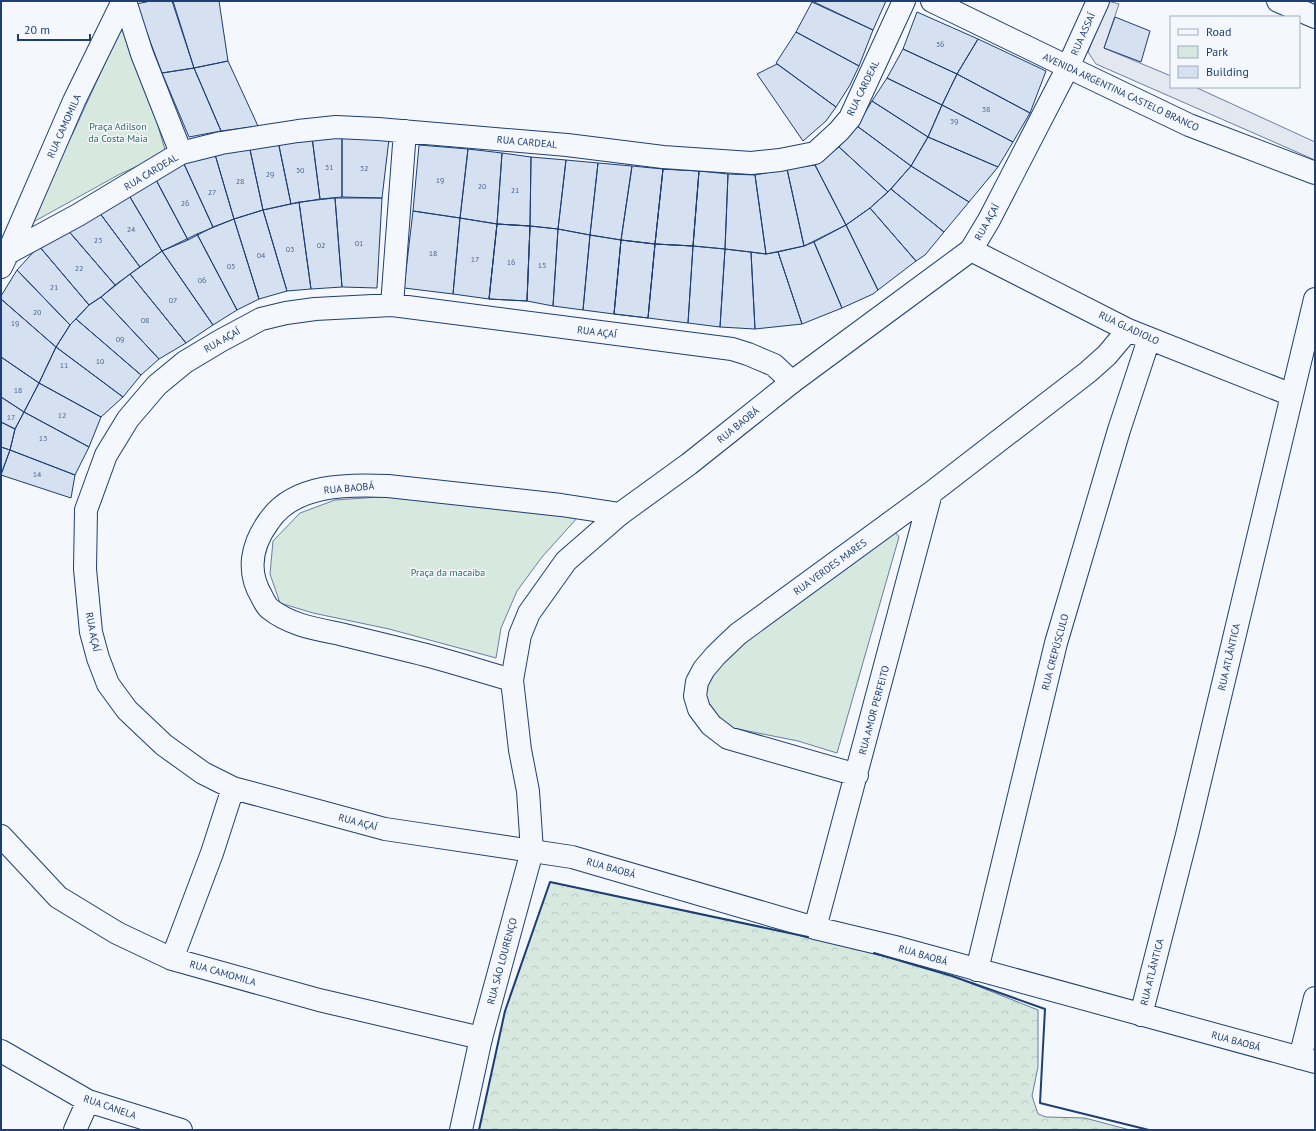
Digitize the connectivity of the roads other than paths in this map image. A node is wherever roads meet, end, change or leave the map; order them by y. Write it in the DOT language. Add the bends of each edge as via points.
graph roads {
  1 [pos="124,1"];
  2 [pos="904,1"];
  3 [pos="932,1"];
  4 [pos="1098,1"];
  5 [pos="1278,1"];
  6 [pos="1315,17"];
  7 [pos="1068,67"];
  8 [pos="405,131"];
  9 [pos="181,153"];
  10 [pos="1315,173"];
  11 [pos="78,215"];
  12 [pos="971,250"];
  13 [pos="5,260"];
  14 [pos="1315,299"];
  15 [pos="392,305"];
  16 [pos="1128,330"];
  17 [pos="855,335"];
  18 [pos="1149,339"];
  19 [pos="792,382"];
  20 [pos="1292,396"];
  21 [pos="931,493"];
  22 [pos="620,514"];
  23 [pos="512,680"];
  24 [pos="857,775"];
  25 [pos="233,788"];
  26 [pos="528,791"];
  27 [pos="1,836"];
  28 [pos="532,851"];
  29 [pos="815,928"];
  30 [pos="172,958"];
  31 [pos="977,970"];
  32 [pos="1315,998"];
  33 [pos="1141,1015"];
  34 [pos="481,1038"];
  35 [pos="1,1051"];
  36 [pos="1308,1060"];
  37 [pos="88,1101"];
  38 [pos="75,1130"];
  39 [pos="181,1130"];
  40 [pos="461,1130"];
  1 -- 9 [label="street"];
  1 -- 13 [label="street, RUA CAMOMILA" via="74,101"];
  2 -- 8 [label="street, RUA CARDEAL" via="850,118 815,153 751,164"];
  3 -- 7 [label="street, AVENIDA ARGENTINA CASTELO BRANCO"];
  4 -- 7 [label="street, RUA ASSAÍ"];
  5 -- 6 [label="street"];
  7 -- 10 [label="street, AVENIDA ARGENTINA CASTELO BRANCO" via="1189,125"];
  7 -- 12 [label="street, RUA AÇAÍ"];
  8 -- 9 [label="street, RUA CARDEAL" via="336,127 221,143"];
  8 -- 15 [label="street"];
  9 -- 11 [label="street, RUA CARDEAL"];
  11 -- 13 [label="street, RUA CAMOMILA"];
  12 -- 16 [label="street, RUA GLADIOLO"];
  12 -- 17 [label="street, RUA AÇAÍ"];
  14 -- 20 [label="street, RUA ATLÂNTICA"];
  15 -- 19 [label="street, RUA AÇAÍ" via="732,349 774,365"];
  15 -- 25 [label="street, RUA AÇAÍ" via="315,309 261,318 185,362 157,385 128,419 106,455 86,510 85,569 90,632 108,684 127,710 164,745 203,773"];
  16 -- 18 [label="street, RUA GLADIOLO"];
  16 -- 21 [label="street, RUA VERDES MARES" via="1107,355 1088,372"];
  17 -- 19 [label="street, RUA BAOBÁ"];
  18 -- 20 [label="street, RUA GLADIOLO"];
  18 -- 31 [label="street, RUA CREPÚSCULO" via="1119,430 1056,643"];
  19 -- 22 [label="street, RUA BAOBÁ" via="689,464"];
  20 -- 33 [label="street, RUA ATLÂNTICA" via="1187,835"];
  21 -- 24 [label="street, RUA AMOR PERFEITO"];
  21 -- 24 [label="street, RUA VERDES MARES" via="738,634 704,669 696,682 695,696 699,709 710,725 728,738"];
  22 -- 23 [label="street, RUA BAOBÁ" via="566,561 540,597 520,635"];
  22 -- 23 [label="street, RUA BAOBÁ" via="388,486 360,485 325,488 296,498 275,511 260,532 253,553 253,569 258,590 268,608 284,619 434,657"];
  23 -- 26 [label="street, RUA BAOBÁ" via="520,750"];
  24 -- 29 [label="street, RUA AMOR PERFEITO"];
  25 -- 28 [label="street, RUA AÇAÍ" via="384,829"];
  25 -- 30 [label="street" via="212,853"];
  26 -- 28 [label="street, RUA SÃO LOURENÇO"];
  27 -- 30 [label="street, RUA CAMOMILA" via="58,897 117,933"];
  28 -- 29 [label="street, RUA BAOBÁ" via="572,857"];
  28 -- 34 [label="street, RUA SÃO LOURENÇO"];
  29 -- 31 [label="street, RUA BAOBÁ"];
  30 -- 34 [label="street, RUA CAMOMILA" via="319,1000"];
  31 -- 33 [label="street, RUA BAOBÁ"];
  32 -- 36 [label="street"];
  33 -- 36 [label="street, RUA BAOBÁ"];
  34 -- 40 [label="street, RUA SÃO LOURENÇO"];
  35 -- 37 [label="street, RUA CANELA"];
  37 -- 38 [label="street"];
  37 -- 39 [label="street, RUA CANELA"];
}
